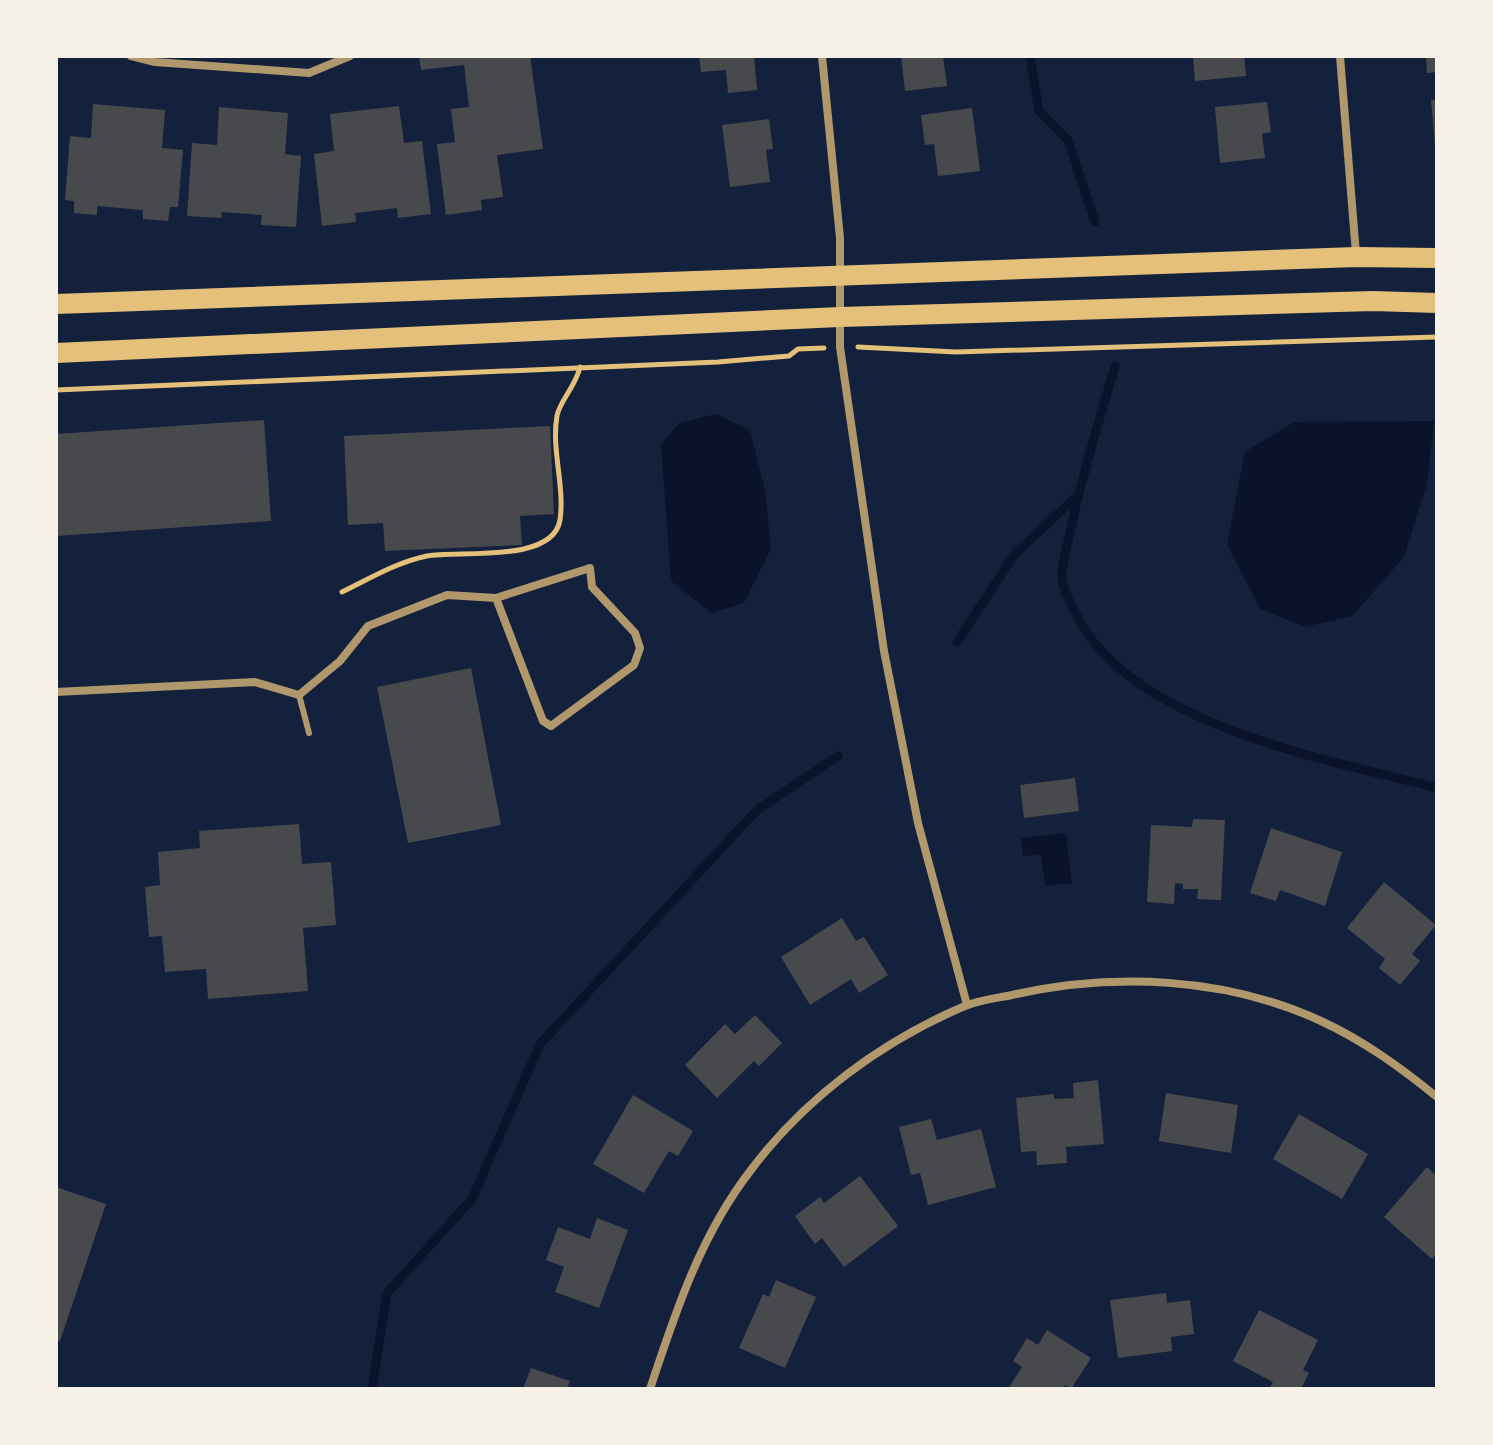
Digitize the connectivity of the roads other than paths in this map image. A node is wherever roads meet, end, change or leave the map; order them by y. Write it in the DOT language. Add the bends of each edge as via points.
graph roads {
  1 [pos="131,56"];
  2 [pos="199,56"];
  3 [pos="350,56"];
  4 [pos="822,56"];
  5 [pos="1340,56"];
  6 [pos="204,65"];
  7 [pos="1356,257"];
  8 [pos="1437,258"];
  9 [pos="842,274"];
  10 [pos="1437,303"];
  11 [pos="56,304"];
  12 [pos="840,317"];
  13 [pos="56,353"];
  14 [pos="496,598"];
  15 [pos="56,692"];
  16 [pos="299,695"];
  17 [pos="309,733"];
  18 [pos="967,1005"];
  19 [pos="1437,1097"];
  20 [pos="650,1389"];
  1 -- 6 [label="street"];
  2 -- 6 [label="street"];
  3 -- 6 [label="street" via="309,73"];
  4 -- 9 [label="street"];
  5 -- 7 [label="street"];
  7 -- 8 [label="main road"];
  7 -- 9 [label="main road"];
  9 -- 11 [label="main road"];
  9 -- 12 [label="street"];
  10 -- 12 [label="main road"];
  12 -- 13 [label="main road"];
  12 -- 18 [label="street" via="884,651 918,823"];
  14 -- 14 [label="street" via="543,721 551,726 634,665 640,648 635,633 592,587 590,568"];
  14 -- 16 [label="street" via="447,595 368,626 340,661"];
  15 -- 16 [label="street" via="255,682"];
  16 -- 17 [label="lane"];
  18 -- 19 [label="street" via="1093,982 1152,981 1210,988 1318,1020 1388,1058"];
  18 -- 20 [label="street" via="850,1071 789,1125 750,1170 704,1245"];
}
